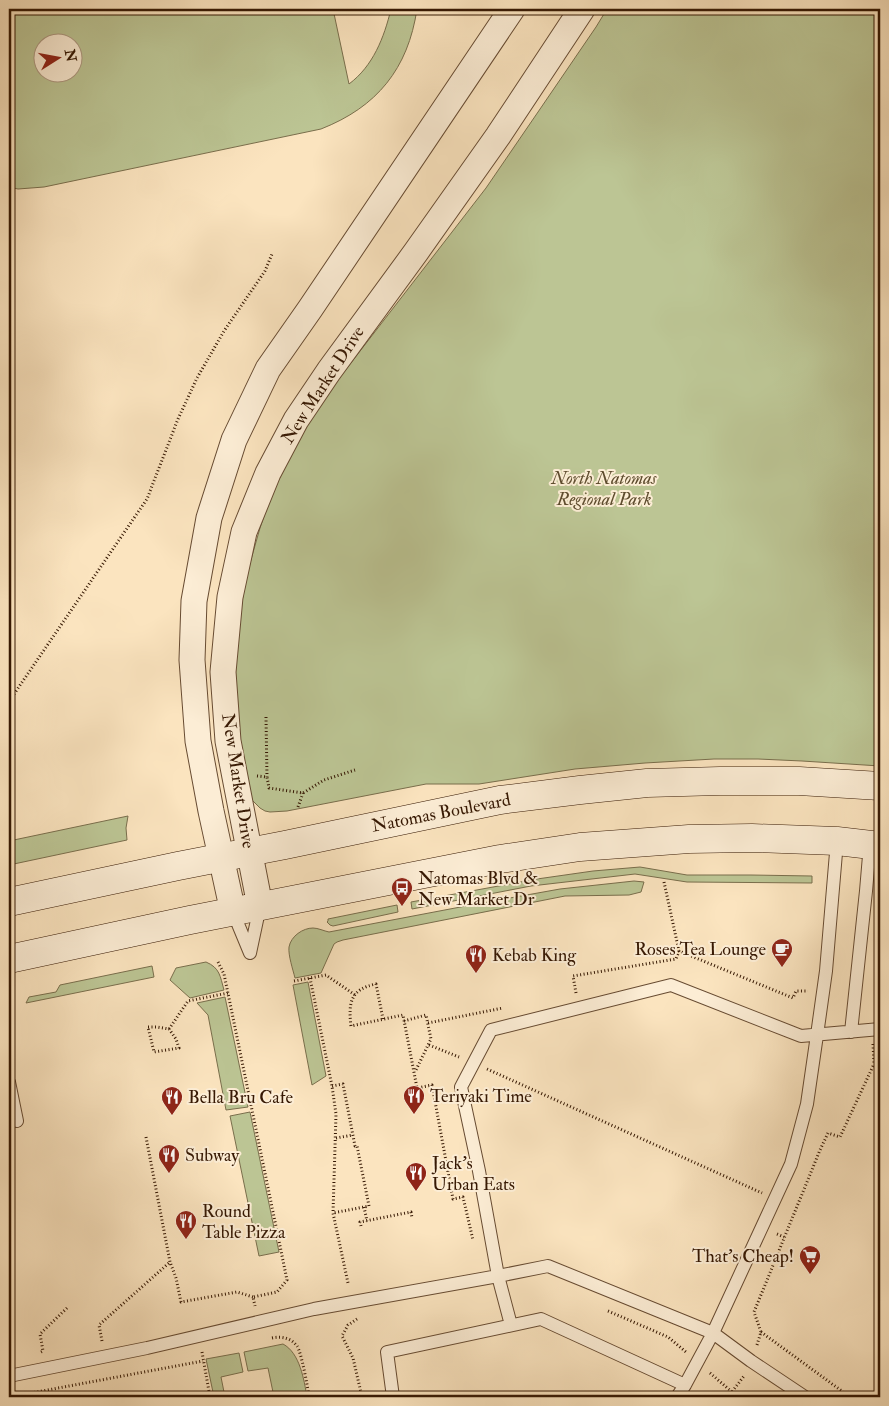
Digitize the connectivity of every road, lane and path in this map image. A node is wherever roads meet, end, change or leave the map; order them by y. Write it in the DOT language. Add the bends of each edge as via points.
graph roads {
  1 [pos="512,9"];
  2 [pos="582,9"];
  3 [pos="272,254"];
  4 [pos="9,699"];
  5 [pos="266,718"];
  6 [pos="355,770"];
  7 [pos="253,776"];
  8 [pos="267,777"];
  9 [pos="880,786"];
  10 [pos="302,793"];
  11 [pos="298,807"];
  12 [pos="837,841"];
  13 [pos="875,845"];
  14 [pos="250,852"];
  15 [pos="222,857"];
  16 [pos="664,882"];
  17 [pos="9,902"];
  18 [pos="260,906"];
  19 [pos="233,912"];
  20 [pos="679,951"];
  21 [pos="9,959"];
  22 [pos="218,962"];
  23 [pos="310,978"];
  24 [pos="294,981"];
  25 [pos="823,992"];
  26 [pos="228,993"];
  27 [pos="567,994"];
  28 [pos="355,995"];
  29 [pos="511,1006"];
  30 [pos="383,1019"];
  31 [pos="404,1020"];
  32 [pos="428,1023"];
  33 [pos="169,1029"];
  34 [pos="876,1030"];
  35 [pos="852,1032"];
  36 [pos="817,1035"];
  37 [pos="429,1045"];
  38 [pos="474,1063"];
  39 [pos="874,1064"];
  40 [pos="880,1067"];
  41 [pos="414,1073"];
  42 [pos="9,1082"];
  43 [pos="332,1086"];
  44 [pos="17,1121"];
  45 [pos="353,1135"];
  46 [pos="146,1136"];
  47 [pos="336,1138"];
  48 [pos="768,1196"];
  49 [pos="364,1207"];
  50 [pos="333,1213"];
  51 [pos="412,1218"];
  52 [pos="367,1220"];
  53 [pos="361,1226"];
  54 [pos="762,1227"];
  55 [pos="784,1237"];
  56 [pos="473,1242"];
  57 [pos="170,1262"];
  58 [pos="498,1276"];
  59 [pos="348,1282"];
  60 [pos="253,1297"];
  61 [pos="67,1308"];
  62 [pos="258,1322"];
  63 [pos="99,1325"];
  64 [pos="511,1326"];
  65 [pos="761,1332"];
  66 [pos="713,1333"];
  67 [pos="210,1350"];
  68 [pos="37,1353"];
  69 [pos="203,1361"];
  70 [pos="751,1361"];
  71 [pos="9,1376"];
  72 [pos="685,1386"];
  73 [pos="10,1397"];
  74 [pos="210,1397"];
  75 [pos="310,1397"];
  76 [pos="393,1397"];
  77 [pos="677,1397"];
  78 [pos="728,1397"];
  79 [pos="805,1397"];
  80 [pos="850,1397"];
  1 -- 15 [label="street, New Market Drive" via="268,369 234,440 209,518 194,601 192,660 198,741"];
  2 -- 14 [label="street, New Market Drive" via="498,136 296,420 268,473 244,532 230,597 223,672 228,742"];
  3 -- 4 [label="path" via="265,271 196,378 147,499"];
  5 -- 8 [label="path"];
  6 -- 10 [label="path" via="324,780"];
  7 -- 8 [label="path"];
  8 -- 10 [label="path" via="269,788"];
  9 -- 14 [label="main road, Natomas Boulevard" via="720,781 647,783 580,790 500,800"];
  10 -- 11 [label="path"];
  12 -- 13 [label="main road"];
  12 -- 18 [label="main road" via="689,839 580,847 500,859"];
  12 -- 25 [label="lane"];
  13 -- 35 [label="lane" via="866,890"];
  14 -- 15 [label="main road, Natomas Boulevard"];
  14 -- 18 [label="street, New Market Drive"];
  15 -- 17 [label="main road, Natomas Boulevard"];
  15 -- 19 [label="street, New Market Drive"];
  16 -- 20 [label="path"];
  18 -- 19 [label="main road"];
  18 -- 19 [label="lane" via="250,953"];
  19 -- 21 [label="main road"];
  20 -- 25 [label="path" via="793,998 796,991"];
  20 -- 27 [label="path" via="676,959 573,976 576,993"];
  22 -- 26 [label="path"];
  23 -- 24 [label="path"];
  23 -- 28 [label="path" via="326,975"];
  23 -- 43 [label="path"];
  25 -- 36 [label="lane"];
  26 -- 33 [label="path" via="188,1002"];
  26 -- 60 [label="path" via="287,1280 277,1292"];
  28 -- 30 [label="path" via="359,989 376,984"];
  28 -- 30 [label="path" via="351,999 349,1013 351,1026"];
  29 -- 32 [label="path"];
  30 -- 31 [label="path" via="403,1016"];
  31 -- 32 [label="path" via="426,1016"];
  31 -- 41 [label="path"];
  32 -- 37 [label="path"];
  33 -- 33 [label="path" via="148,1027 154,1052 179,1048"];
  34 -- 35 [label="lane"];
  34 -- 39 [label="path"];
  35 -- 36 [label="lane"];
  36 -- 38 [label="lane" via="801,1036 671,985 491,1030"];
  36 -- 54 [label="lane" via="806,1104 791,1164"];
  37 -- 38 [label="path"];
  37 -- 41 [label="path"];
  38 -- 48 [label="path"];
  38 -- 58 [label="lane" via="461,1087"];
  39 -- 40 [label="path"];
  39 -- 55 [label="path" via="840,1137 828,1133"];
  41 -- 56 [label="path" via="417,1088 432,1085 453,1199 463,1197"];
  42 -- 44 [label="lane"];
  43 -- 45 [label="path" via="343,1084"];
  43 -- 47 [label="path"];
  45 -- 47 [label="path"];
  45 -- 49 [label="path" via="369,1206"];
  46 -- 57 [label="path"];
  47 -- 50 [label="path"];
  49 -- 50 [label="path"];
  49 -- 52 [label="path"];
  50 -- 59 [label="path"];
  51 -- 52 [label="path" via="411,1212"];
  52 -- 53 [label="path" via="360,1222"];
  54 -- 55 [label="path"];
  54 -- 66 [label="lane"];
  55 -- 65 [label="path" via="754,1312"];
  57 -- 60 [label="path" via="181,1302 237,1292"];
  57 -- 63 [label="path"];
  58 -- 62 [label="lane"];
  58 -- 64 [label="lane"];
  58 -- 66 [label="lane" via="548,1266"];
  60 -- 62 [label="path"];
  61 -- 68 [label="path" via="40,1334 43,1351"];
  62 -- 71 [label="lane"];
  62 -- 75 [label="path" via="262,1340 288,1338 299,1347"];
  64 -- 72 [label="lane" via="540,1319"];
  64 -- 76 [label="lane" via="387,1352"];
  65 -- 70 [label="path"];
  65 -- 80 [label="path"];
  66 -- 70 [label="lane"];
  66 -- 72 [label="lane"];
  67 -- 69 [label="path" via="201,1352"];
  69 -- 73 [label="path"];
  69 -- 74 [label="path"];
  70 -- 78 [label="path" via="747,1372"];
  70 -- 79 [label="lane"];
  72 -- 77 [label="lane"];
}
